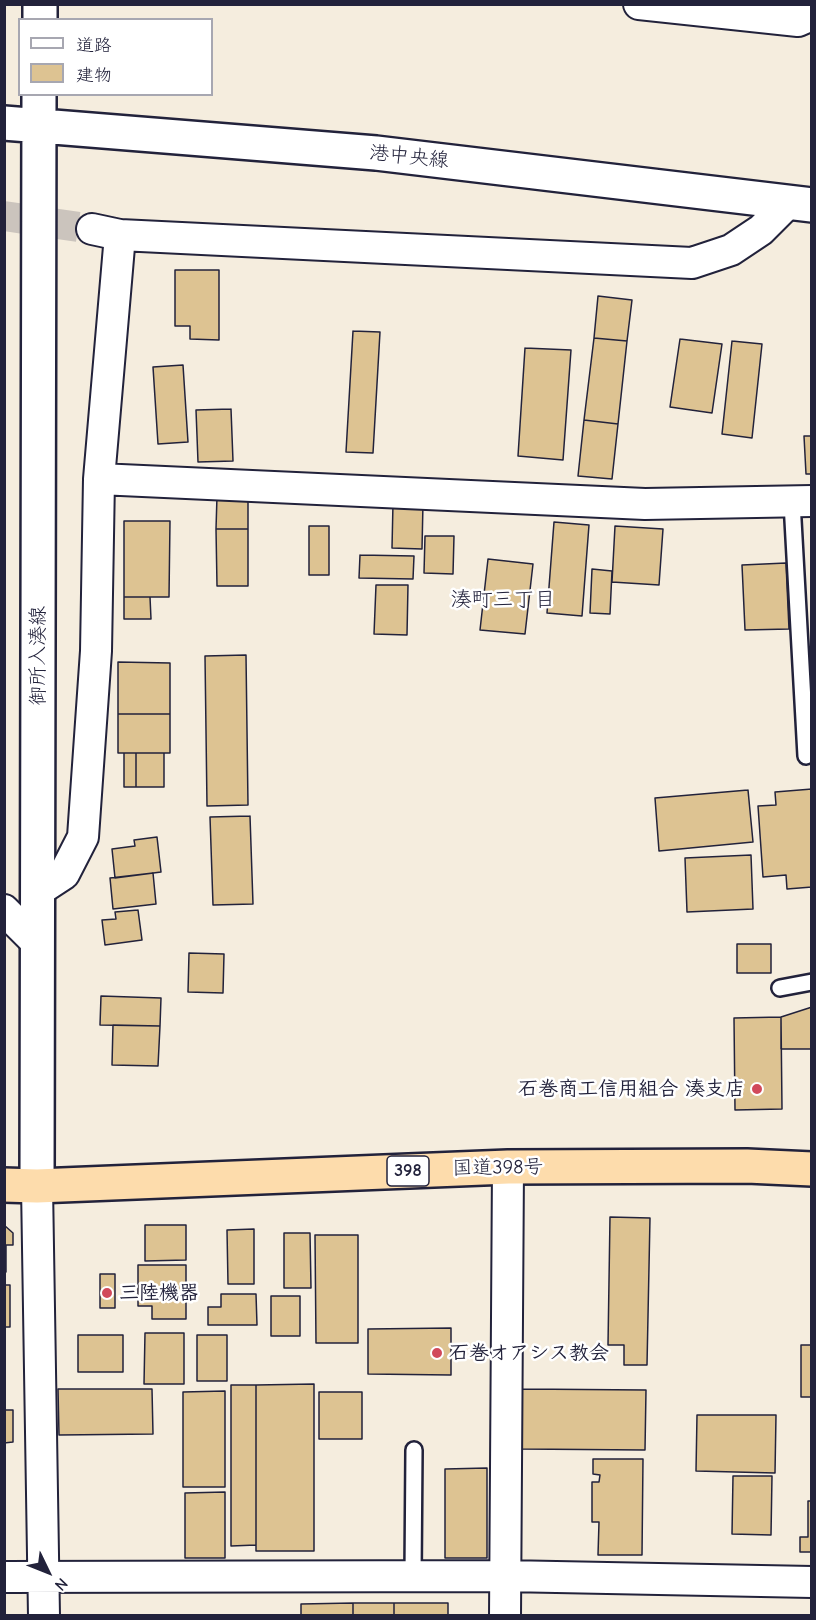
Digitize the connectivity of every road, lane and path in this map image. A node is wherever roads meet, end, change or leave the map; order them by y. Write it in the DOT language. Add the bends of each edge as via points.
graph roads {
  1 [pos="639,4"];
  2 [pos="812,15"];
  3 [pos="39,96"];
  4 [pos="4,123"];
  5 [pos="38,127"];
  6 [pos="800,204"];
  7 [pos="99,480"];
  8 [pos="802,501"];
  9 [pos="806,756"];
  10 [pos="38,891"];
  11 [pos="4,910"];
  12 [pos="37,943"];
  13 [pos="812,982"];
  14 [pos="780,988"];
  15 [pos="508,1167"];
  16 [pos="812,1169"];
  17 [pos="4,1185"];
  18 [pos="37,1186"];
  19 [pos="414,1449"];
  20 [pos="413,1576"];
  21 [pos="505,1576"];
  22 [pos="4,1577"];
  23 [pos="43,1577"];
  24 [pos="812,1582"];
  25 [pos="44,1616"];
  26 [pos="505,1616"];
  1 -- 2 [label="street" via="798,21"];
  3 -- 5 [label="street, 御所入湊線"];
  4 -- 5 [label="street, 港中央線"];
  5 -- 6 [label="street, 港中央線" via="376,153"];
  5 -- 10 [label="street, 御所入湊線"];
  6 -- 7 [label="street" via="731,250 692,263 106,232"];
  7 -- 8 [label="street" via="645,504"];
  7 -- 10 [label="street" via="96,651 83,837 64,874"];
  8 -- 9 [label="lane"];
  10 -- 12 [label="street, 御所入湊線"];
  11 -- 12 [label="street"];
  12 -- 18 [label="street, 御所入湊線"];
  13 -- 14 [label="lane"];
  15 -- 16 [label="highway, 国道398号 / 398"];
  15 -- 18 [label="highway, 国道398号 / 398"];
  15 -- 21 [label="street"];
  17 -- 18 [label="highway, 国道398号 / 398"];
  18 -- 23 [label="street"];
  19 -- 20 [label="lane"];
  20 -- 21 [label="street"];
  20 -- 23 [label="street"];
  21 -- 24 [label="street"];
  21 -- 26 [label="street"];
  22 -- 23 [label="street"];
  23 -- 25 [label="street"];
}
